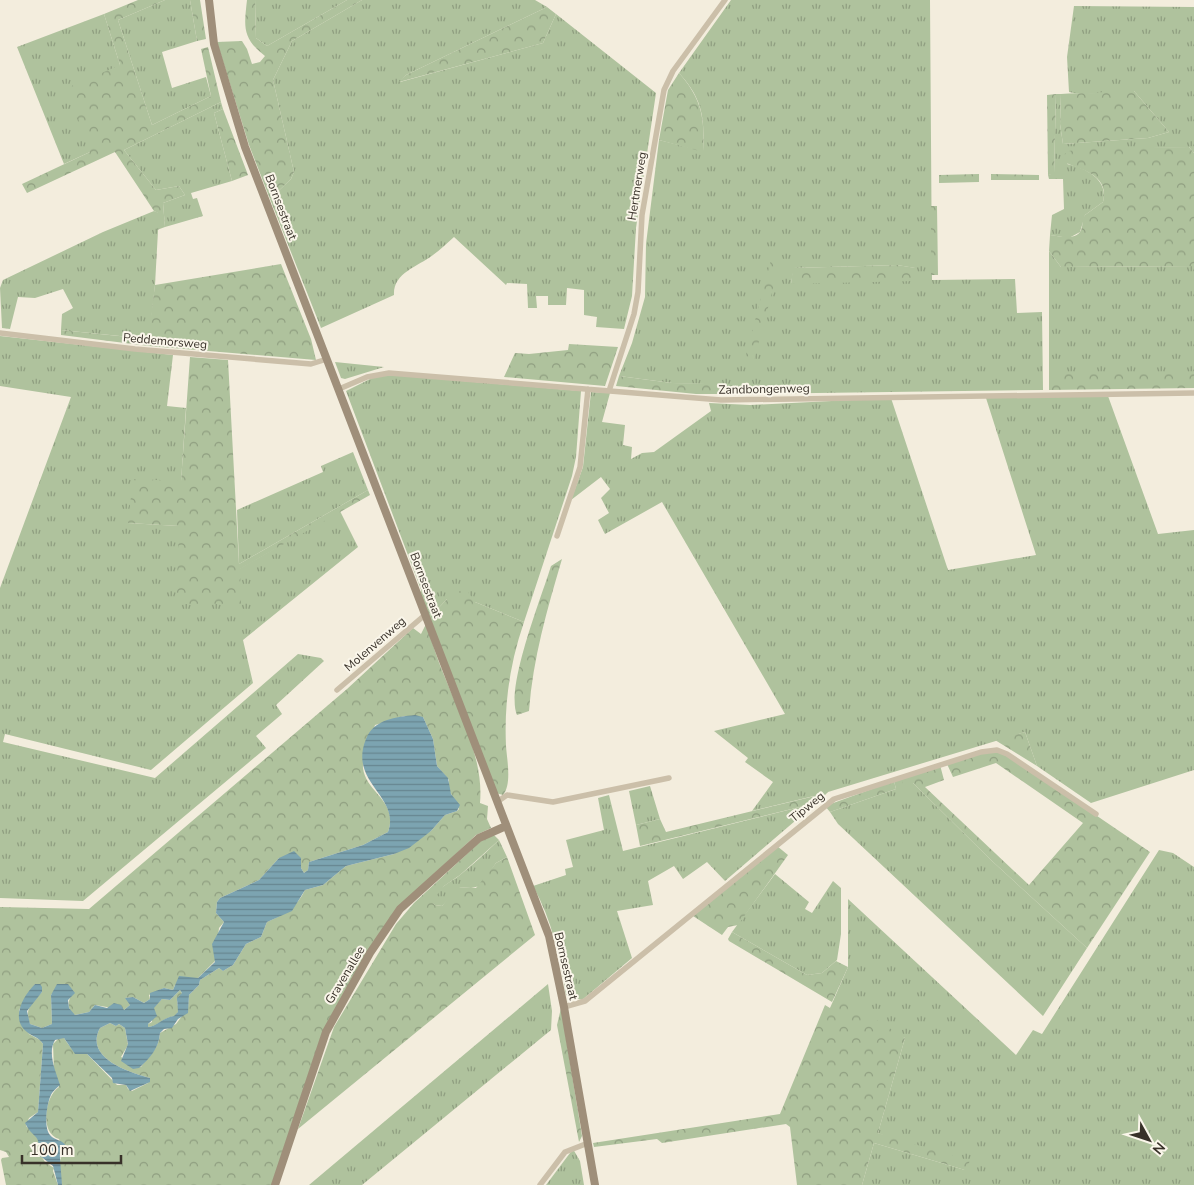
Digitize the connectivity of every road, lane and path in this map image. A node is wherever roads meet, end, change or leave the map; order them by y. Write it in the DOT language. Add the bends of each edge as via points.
graph roads {
  1 [pos="209,0"];
  2 [pos="725,0"];
  3 [pos="0,333"];
  4 [pos="328,359"];
  5 [pos="339,389"];
  6 [pos="588,390"];
  7 [pos="609,391"];
  8 [pos="1194,393"];
  9 [pos="557,536"];
  10 [pos="426,614"];
  11 [pos="337,690"];
  12 [pos="669,778"];
  13 [pos="497,802"];
  14 [pos="1096,814"];
  15 [pos="506,826"];
  16 [pos="564,1007"];
  17 [pos="588,1143"];
  18 [pos="275,1185"];
  19 [pos="540,1185"];
  20 [pos="595,1185"];
  1 -- 4 [label="street, Bornsestraat" via="214,44 245,147"];
  2 -- 7 [label="street, Hertmerweg" via="673,71 664,90 642,215 634,314"];
  3 -- 4 [label="street, Peddemorsweg" via="135,349 311,364"];
  4 -- 5 [label="street, Bornsestraat"];
  5 -- 6 [label="street, Zandbongenweg" via="390,373"];
  5 -- 10 [label="street, Bornsestraat"];
  6 -- 7 [label="street, Zandbongenweg"];
  6 -- 9 [label="street" via="580,467"];
  7 -- 8 [label="street, Zandbongenweg" via="721,400"];
  10 -- 11 [label="street, Molenvenweg"];
  10 -- 13 [label="street, Bornsestraat"];
  12 -- 13 [label="street" via="553,802 507,796"];
  13 -- 15 [label="street, Bornsestraat"];
  14 -- 16 [label="street, Tipweg" via="997,750 981,752 834,799 585,1001"];
  15 -- 16 [label="street, Bornsestraat" via="549,936"];
  15 -- 18 [label="street, Gravenallee" via="482,835 400,910 370,954 326,1032"];
  16 -- 17 [label="street, Bornsestraat"];
  17 -- 19 [label="street" via="565,1152"];
  17 -- 20 [label="street, Bornsestraat"];
}
